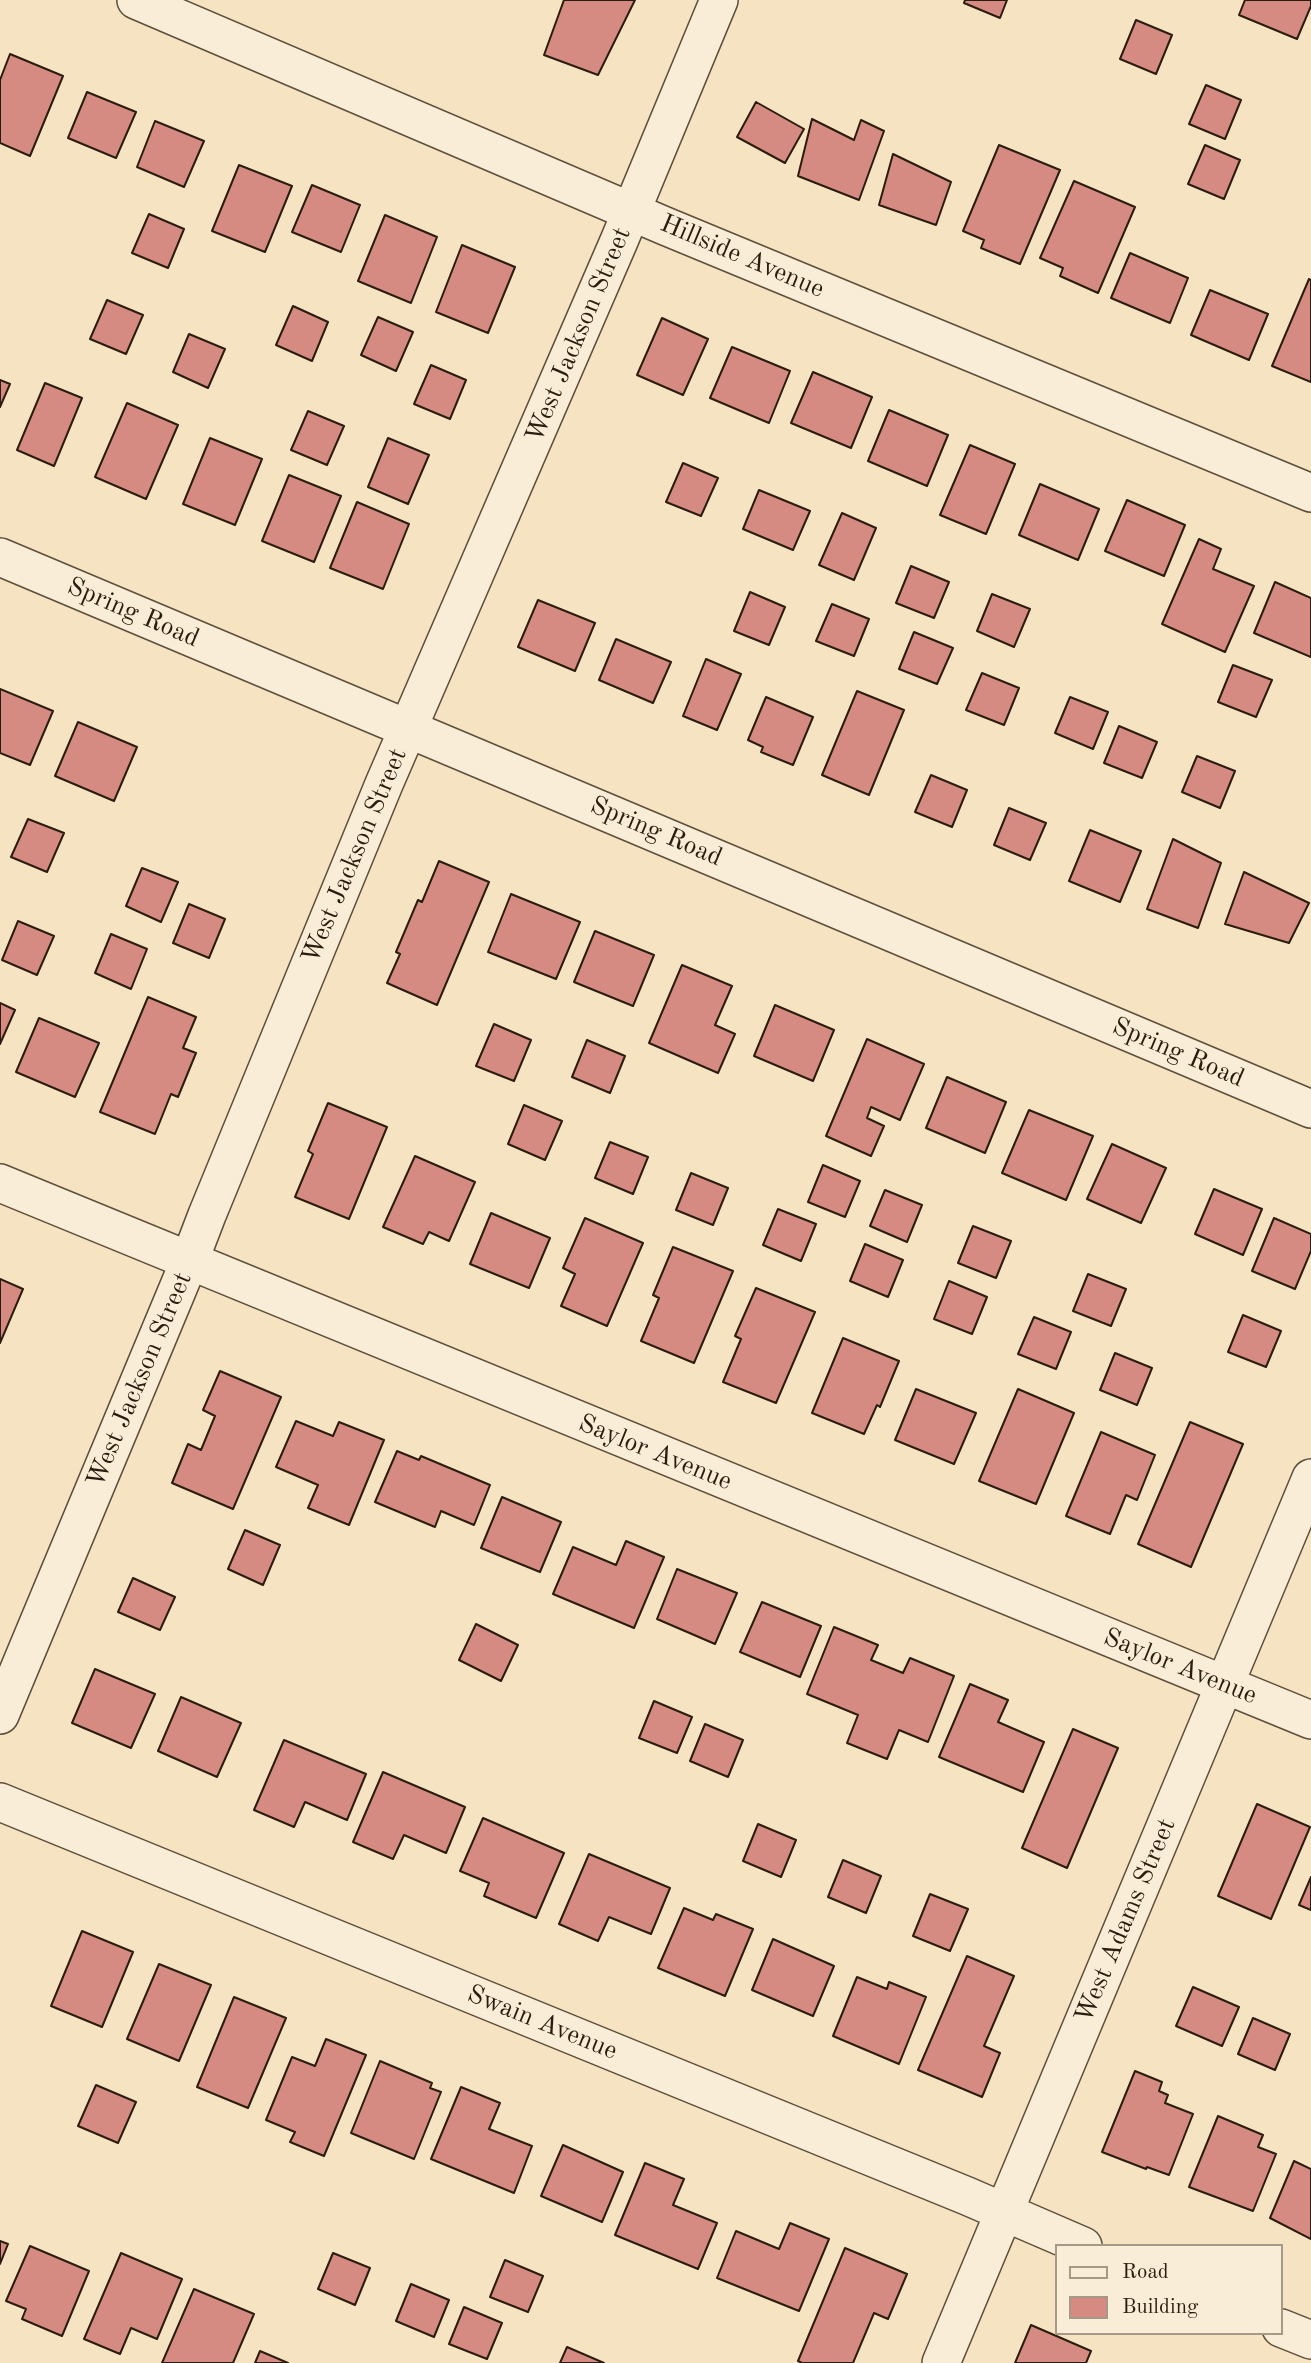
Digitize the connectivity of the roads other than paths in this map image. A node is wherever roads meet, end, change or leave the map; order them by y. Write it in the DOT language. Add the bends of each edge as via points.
graph roads {
  1 [pos="136,0"];
  2 [pos="719,0"];
  3 [pos="632,212"];
  4 [pos="1311,494"];
  5 [pos="0,557"];
  6 [pos="409,727"];
  7 [pos="1311,1109"];
  8 [pos="0,1183"];
  9 [pos="189,1262"];
  10 [pos="1311,1478"];
  11 [pos="1225,1685"];
  12 [pos="0,1715"];
  13 [pos="1311,1720"];
  14 [pos="0,1802"];
  15 [pos="1005,2212"];
  16 [pos="1078,2244"];
  17 [pos="1283,2329"];
  18 [pos="1311,2340"];
  19 [pos="941,2363"];
  1 -- 3 [label="street, Hillside Avenue"];
  2 -- 3 [label="street, West Jackson Street"];
  3 -- 4 [label="street, Hillside Avenue"];
  3 -- 6 [label="street, West Jackson Street"];
  5 -- 6 [label="street, Spring Road"];
  6 -- 7 [label="street, Spring Road"];
  6 -- 9 [label="street, West Jackson Street"];
  8 -- 9 [label="street, Saylor Avenue"];
  9 -- 11 [label="street, Saylor Avenue"];
  9 -- 12 [label="street, West Jackson Street"];
  10 -- 11 [label="street, West Adams Street"];
  11 -- 13 [label="street, Saylor Avenue"];
  11 -- 15 [label="street, West Adams Street"];
  14 -- 15 [label="street, Swain Avenue"];
  15 -- 16 [label="street, Swain Avenue"];
  15 -- 19 [label="street, West Adams Street"];
  17 -- 18 [label="street"];
}
